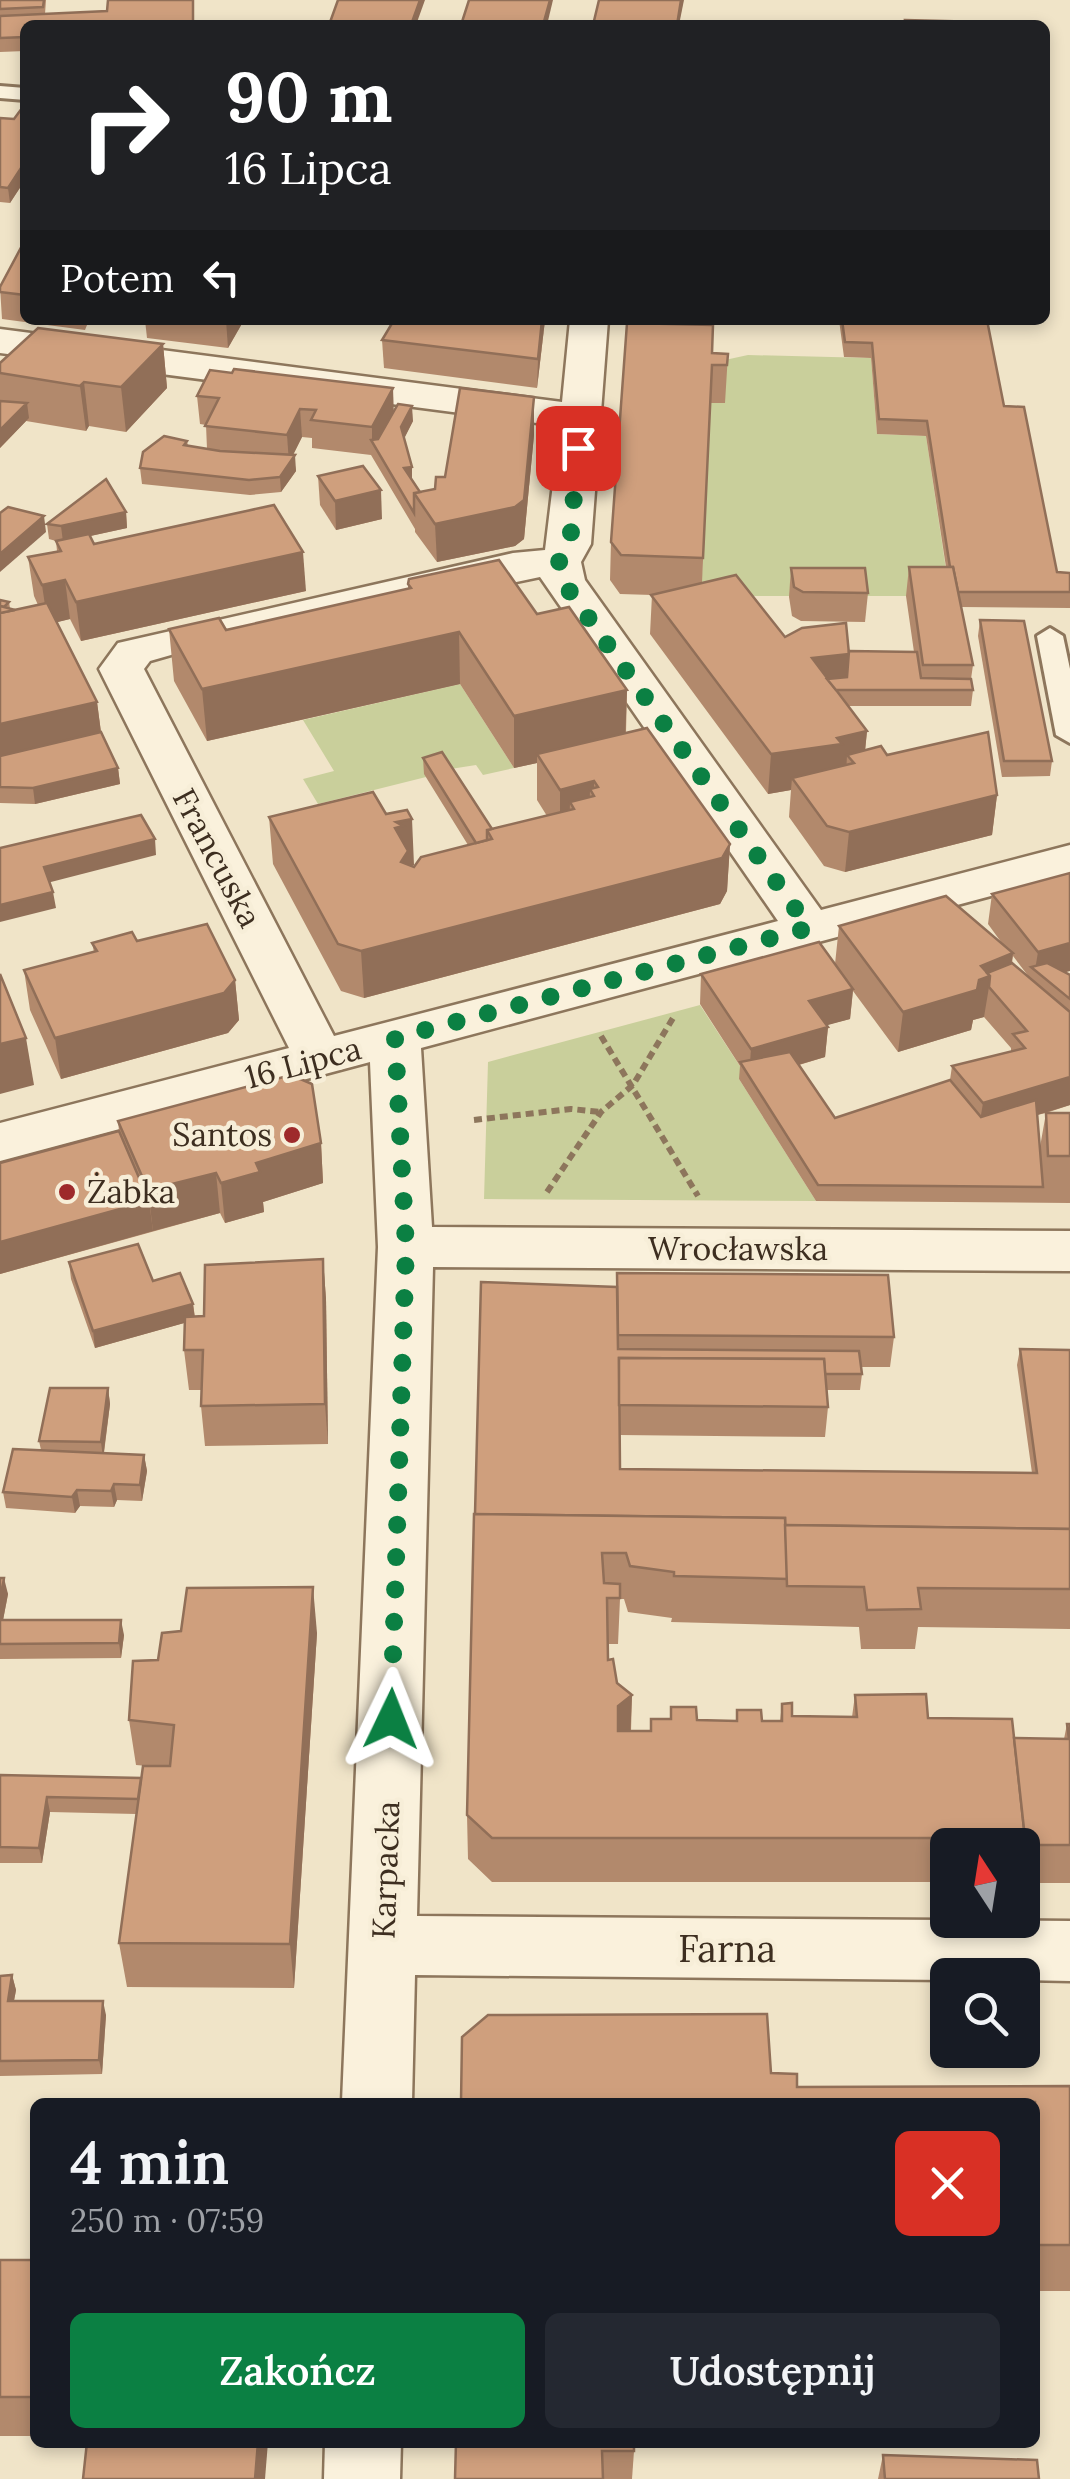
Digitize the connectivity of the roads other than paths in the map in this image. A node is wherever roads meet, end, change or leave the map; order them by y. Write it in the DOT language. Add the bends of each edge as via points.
graph roads {
  1 [pos="588,325"];
  2 [pos="0,341"];
  3 [pos="582,417"];
  4 [pos="559,562"];
  5 [pos="1050,636"];
  6 [pos="1065,690"];
  7 [pos="1070,735"];
  8 [pos="1070,860"];
  9 [pos="809,928"];
  10 [pos="395,1038"];
  11 [pos="320,1059"];
  12 [pos="0,1142"];
  13 [pos="406,1247"];
  14 [pos="1070,1250"];
  15 [pos="384,1945"];
  16 [pos="1070,1951"];
  17 [pos="377,2098"];
  18 [pos="363,2448"];
  19 [pos="362,2479"];
  1 -- 3 [label="street"];
  2 -- 3 [label="street"];
  3 -- 4 [label="street" via="570,544"];
  4 -- 9 [label="street" via="563,582"];
  4 -- 11 [label="street, Francuska" via="513,566 168,642 127,658 120,668"];
  5 -- 6 [label="lane"];
  6 -- 7 [label="lane"];
  8 -- 9 [label="street, 16 Lipca"];
  9 -- 10 [label="street, 16 Lipca"];
  10 -- 11 [label="street, 16 Lipca"];
  10 -- 13 [label="street, Karpacka"];
  11 -- 12 [label="street, 16 Lipca"];
  13 -- 14 [label="street, Wrocławska"];
  13 -- 15 [label="street, Karpacka"];
  15 -- 16 [label="street, Farna"];
  15 -- 17 [label="street, Karpacka"];
  18 -- 19 [label="street"];
}
